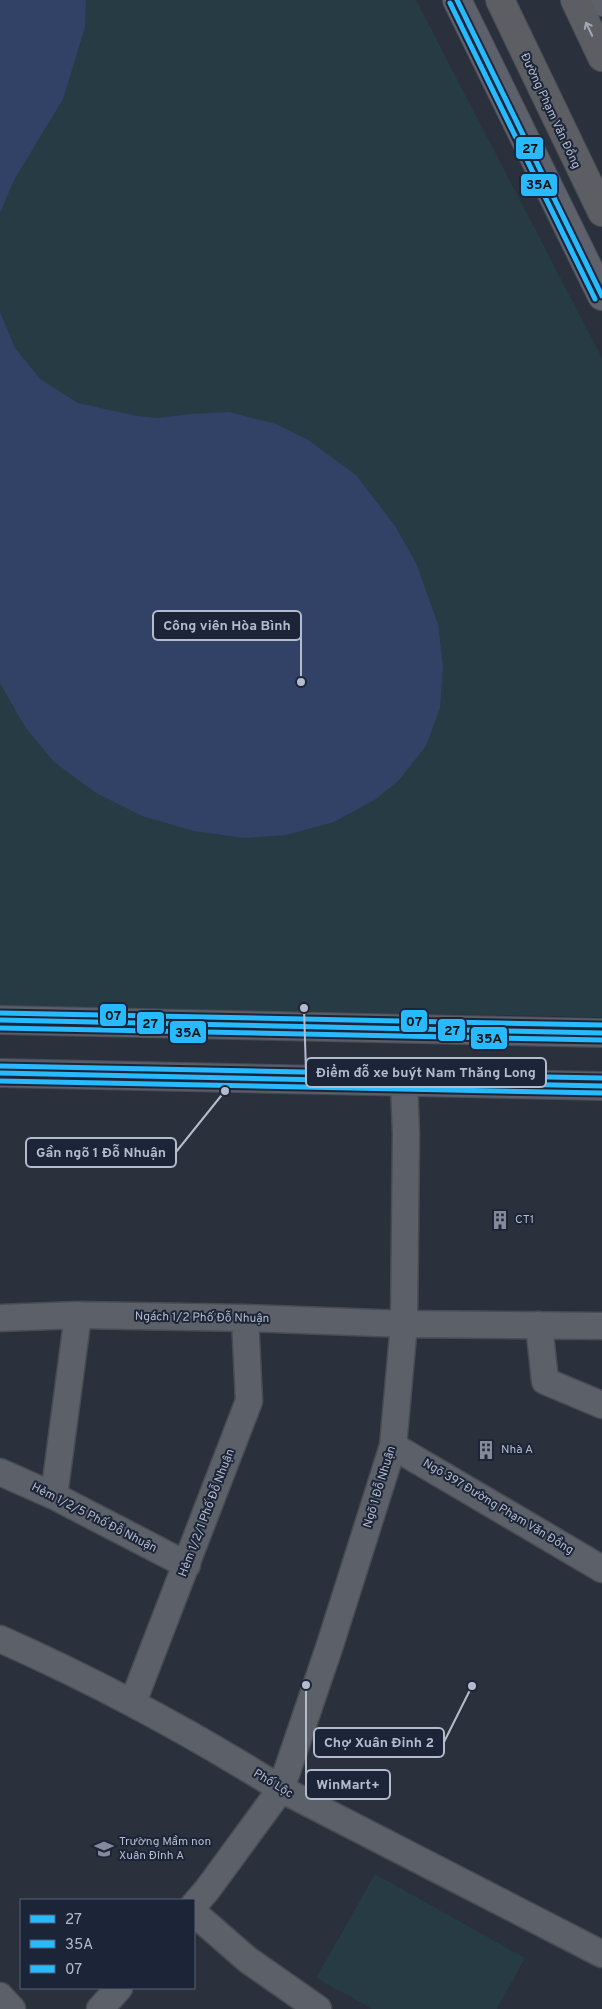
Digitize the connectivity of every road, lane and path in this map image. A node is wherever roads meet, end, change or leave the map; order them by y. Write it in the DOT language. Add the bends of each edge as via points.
graph roads {
  1 [pos="457,0"];
  2 [pos="499,0"];
  3 [pos="575,0"];
  4 [pos="602,57"];
  5 [pos="602,212"];
  6 [pos="602,221"];
  7 [pos="602,296"];
  8 [pos="0,1020"];
  9 [pos="602,1033"];
  10 [pos="0,1073"];
  11 [pos="404,1082"];
  12 [pos="602,1086"];
  13 [pos="78,1315"];
  14 [pos="0,1318"];
  15 [pos="246,1318"];
  16 [pos="404,1324"];
  17 [pos="539,1325"];
  18 [pos="602,1326"];
  19 [pos="602,1405"];
  20 [pos="393,1446"];
  21 [pos="0,1472"];
  22 [pos="54,1496"];
  23 [pos="187,1565"];
  24 [pos="602,1569"];
  25 [pos="0,1639"];
  26 [pos="133,1702"];
  27 [pos="280,1789"];
  28 [pos="195,1903"];
  29 [pos="195,1913"];
  30 [pos="602,1954"];
  31 [pos="118,1989"];
  32 [pos="0,1996"];
  33 [pos="12,2009"];
  34 [pos="100,2009"];
  35 [pos="318,2009"];
  1 -- 7 [label="main road"];
  2 -- 5 [label="highway"];
  2 -- 6 [label="main road, Đường Phạm Văn Đồng"];
  4 -- 3 [label="highway, one-way"];
  8 -- 9 [label="street"];
  10 -- 11 [label="street"];
  11 -- 12 [label="street"];
  11 -- 16 [label="street, Ngõ 1 Đỗ Nhuận"];
  13 -- 14 [label="street, Ngách 1/2 Phố Đỗ Nhuận"];
  13 -- 15 [label="street, Ngách 1/2 Phố Đỗ Nhuận"];
  13 -- 22 [label="street"];
  15 -- 16 [label="street, Ngách 1/2 Phố Đỗ Nhuận"];
  15 -- 23 [label="street, Hẻm 1/2/1 Phố Đỗ Nhuận" via="249,1401"];
  16 -- 17 [label="street, Ngách 1/2 Phố Đỗ Nhuận"];
  16 -- 20 [label="street, Ngõ 1 Đỗ Nhuận"];
  17 -- 18 [label="street, Ngách 1/2 Phố Đỗ Nhuận"];
  17 -- 19 [label="street" via="545,1381"];
  20 -- 24 [label="street, Ngõ 397 Đường Phạm Văn Đồng"];
  20 -- 27 [label="street, Ngõ 1 Đỗ Nhuận"];
  21 -- 22 [label="street, Hẻm 1/2/5 Phố Đỗ Nhuận"];
  22 -- 23 [label="street, Hẻm 1/2/5 Phố Đỗ Nhuận"];
  23 -- 26 [label="street, Hẻm 1/2/1 Phố Đỗ Nhuận"];
  25 -- 26 [label="street, Phố Lộc"];
  26 -- 27 [label="street, Phố Lộc"];
  27 -- 28 [label="street, Ngõ 1 Đỗ Nhuận"];
  27 -- 30 [label="street, Phố Lộc"];
  29 -- 35 [label="street" via="248,1960"];
  31 -- 34 [label="street"];
  32 -- 33 [label="street"];
}
